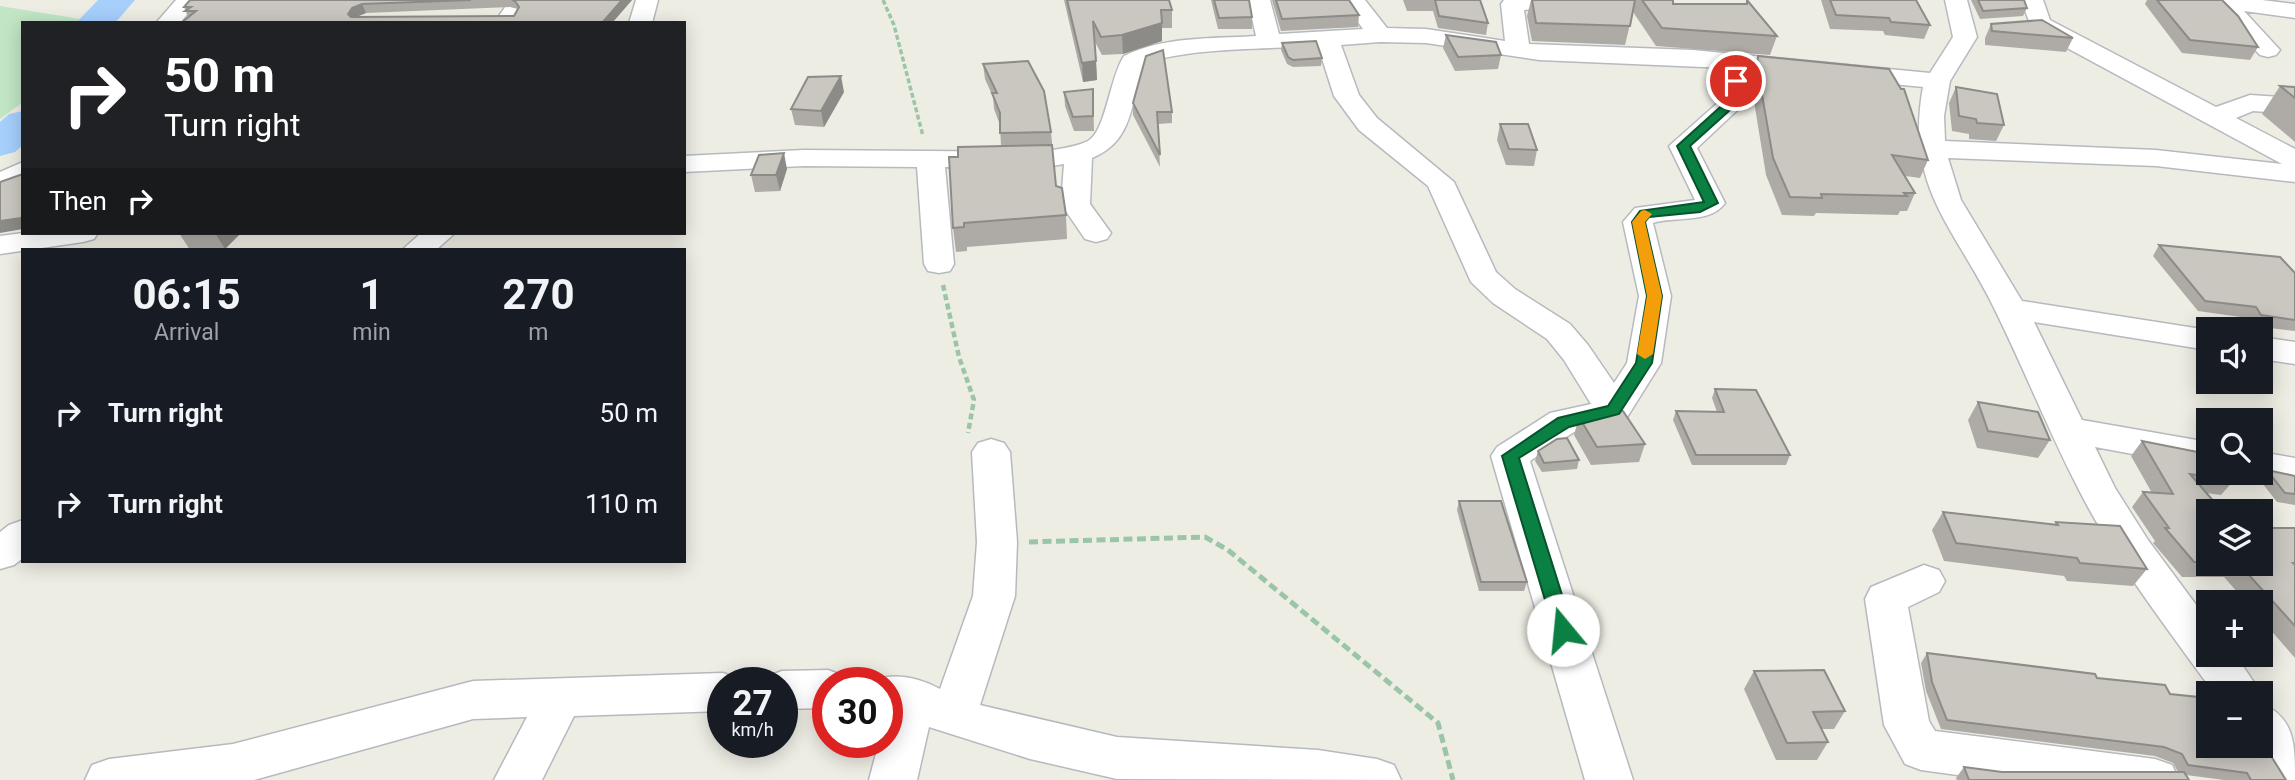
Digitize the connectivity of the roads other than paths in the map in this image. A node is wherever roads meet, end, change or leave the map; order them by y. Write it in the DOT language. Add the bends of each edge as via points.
graph roads {
  1 [pos="188,0"];
  2 [pos="647,0"];
  3 [pos="1259,0"];
  4 [pos="1353,0"];
  5 [pos="1534,0"];
  6 [pos="2032,0"];
  7 [pos="2215,1"];
  8 [pos="2295,11"];
  9 [pos="512,13"];
  10 [pos="482,18"];
  11 [pos="1970,19"];
  12 [pos="169,21"];
  13 [pos="641,21"];
  14 [pos="2040,24"];
  15 [pos="2015,26"];
  16 [pos="1380,36"];
  17 [pos="1326,39"];
  18 [pos="1269,42"];
  19 [pos="1518,50"];
  20 [pos="2268,50"];
  21 [pos="1739,61"];
  22 [pos="1937,81"];
  23 [pos="2295,106"];
  24 [pos="2217,116"];
  25 [pos="1932,149"];
  26 [pos="1079,154"];
  27 [pos="930,159"];
  28 [pos="2295,160"];
  29 [pos="686,164"];
  30 [pos="21,171"];
  31 [pos="2295,174"];
  32 [pos="0,184"];
  33 [pos="1096,233"];
  34 [pos="69,235"];
  35 [pos="437,235"];
  36 [pos="0,245"];
  37 [pos="420,248"];
  38 [pos="939,264"];
  39 [pos="2011,309"];
  40 [pos="2196,338"];
  41 [pos="2273,350"];
  42 [pos="2295,354"];
  43 [pos="1614,411"];
  44 [pos="2069,430"];
  45 [pos="991,452"];
  46 [pos="2196,453"];
  47 [pos="2273,467"];
  48 [pos="2295,471"];
  49 [pos="21,537"];
  50 [pos="0,554"];
  51 [pos="1924,581"];
  52 [pos="2196,636"];
  53 [pos="2219,667"];
  54 [pos="2230,681"];
  55 [pos="707,692"];
  56 [pos="561,696"];
  57 [pos="918,702"];
  58 [pos="2273,739"];
  59 [pos="2295,768"];
  60 [pos="1318,775"];
  61 [pos="109,780"];
  62 [pos="518,780"];
  63 [pos="893,780"];
  64 [pos="1377,780"];
  65 [pos="1609,780"];
  66 [pos="2155,780"];
  1 -- 12 [label="street"];
  2 -- 13 [label="street"];
  3 -- 18 [label="street"];
  4 -- 16 [label="street"];
  5 -- 19 [label="street" via="1512,4"];
  6 -- 14 [label="street"];
  7 -- 8 [label="street"];
  7 -- 20 [label="street"];
  9 -- 10 [label="street"];
  11 -- 22 [label="street" via="1965,37"];
  14 -- 15 [label="street"];
  14 -- 24 [label="street" via="2128,74"];
  16 -- 17 [label="street"];
  16 -- 19 [label="street" via="1440,37"];
  17 -- 18 [label="street"];
  17 -- 43 [label="street" via="1347,96 1368,124 1440,182 1490,287 1567,339"];
  18 -- 26 [label="street" via="1179,48 1133,61 1114,128 1101,145"];
  19 -- 21 [label="street" via="1562,63"];
  21 -- 22 [label="street"];
  21 -- 43 [label="street" via="1734,101 1683,146 1712,203 1645,214 1638,222 1654,296 1644,363"];
  22 -- 25 [label="street"];
  23 -- 24 [label="street" via="2250,103"];
  24 -- 28 [label="street"];
  25 -- 31 [label="street" via="2155,158"];
  25 -- 39 [label="street" via="1947,200"];
  26 -- 27 [label="street" via="1040,160"];
  26 -- 33 [label="street" via="1075,204"];
  27 -- 29 [label="street" via="804,158"];
  27 -- 38 [label="street"];
  30 -- 32 [label="street"];
  34 -- 36 [label="street"];
  35 -- 37 [label="street"];
  39 -- 40 [label="street"];
  39 -- 44 [label="street"];
  41 -- 42 [label="street"];
  43 -- 65 [label="street" via="1563,422 1510,456"];
  44 -- 46 [label="street"];
  44 -- 52 [label="street" via="2134,551"];
  45 -- 57 [label="street" via="997,542 994,596"];
  47 -- 48 [label="street"];
  49 -- 50 [label="street"];
  51 -- 66 [label="street" via="1886,599 1907,725 1921,750"];
  53 -- 54 [label="street"];
  55 -- 56 [label="street"];
  56 -- 61 [label="street" via="473,701 233,765"];
  56 -- 62 [label="street"];
  57 -- 60 [label="street" via="1030,739 1117,758"];
  57 -- 63 [label="street"];
  58 -- 59 [label="street"];
  60 -- 64 [label="street"];
}
